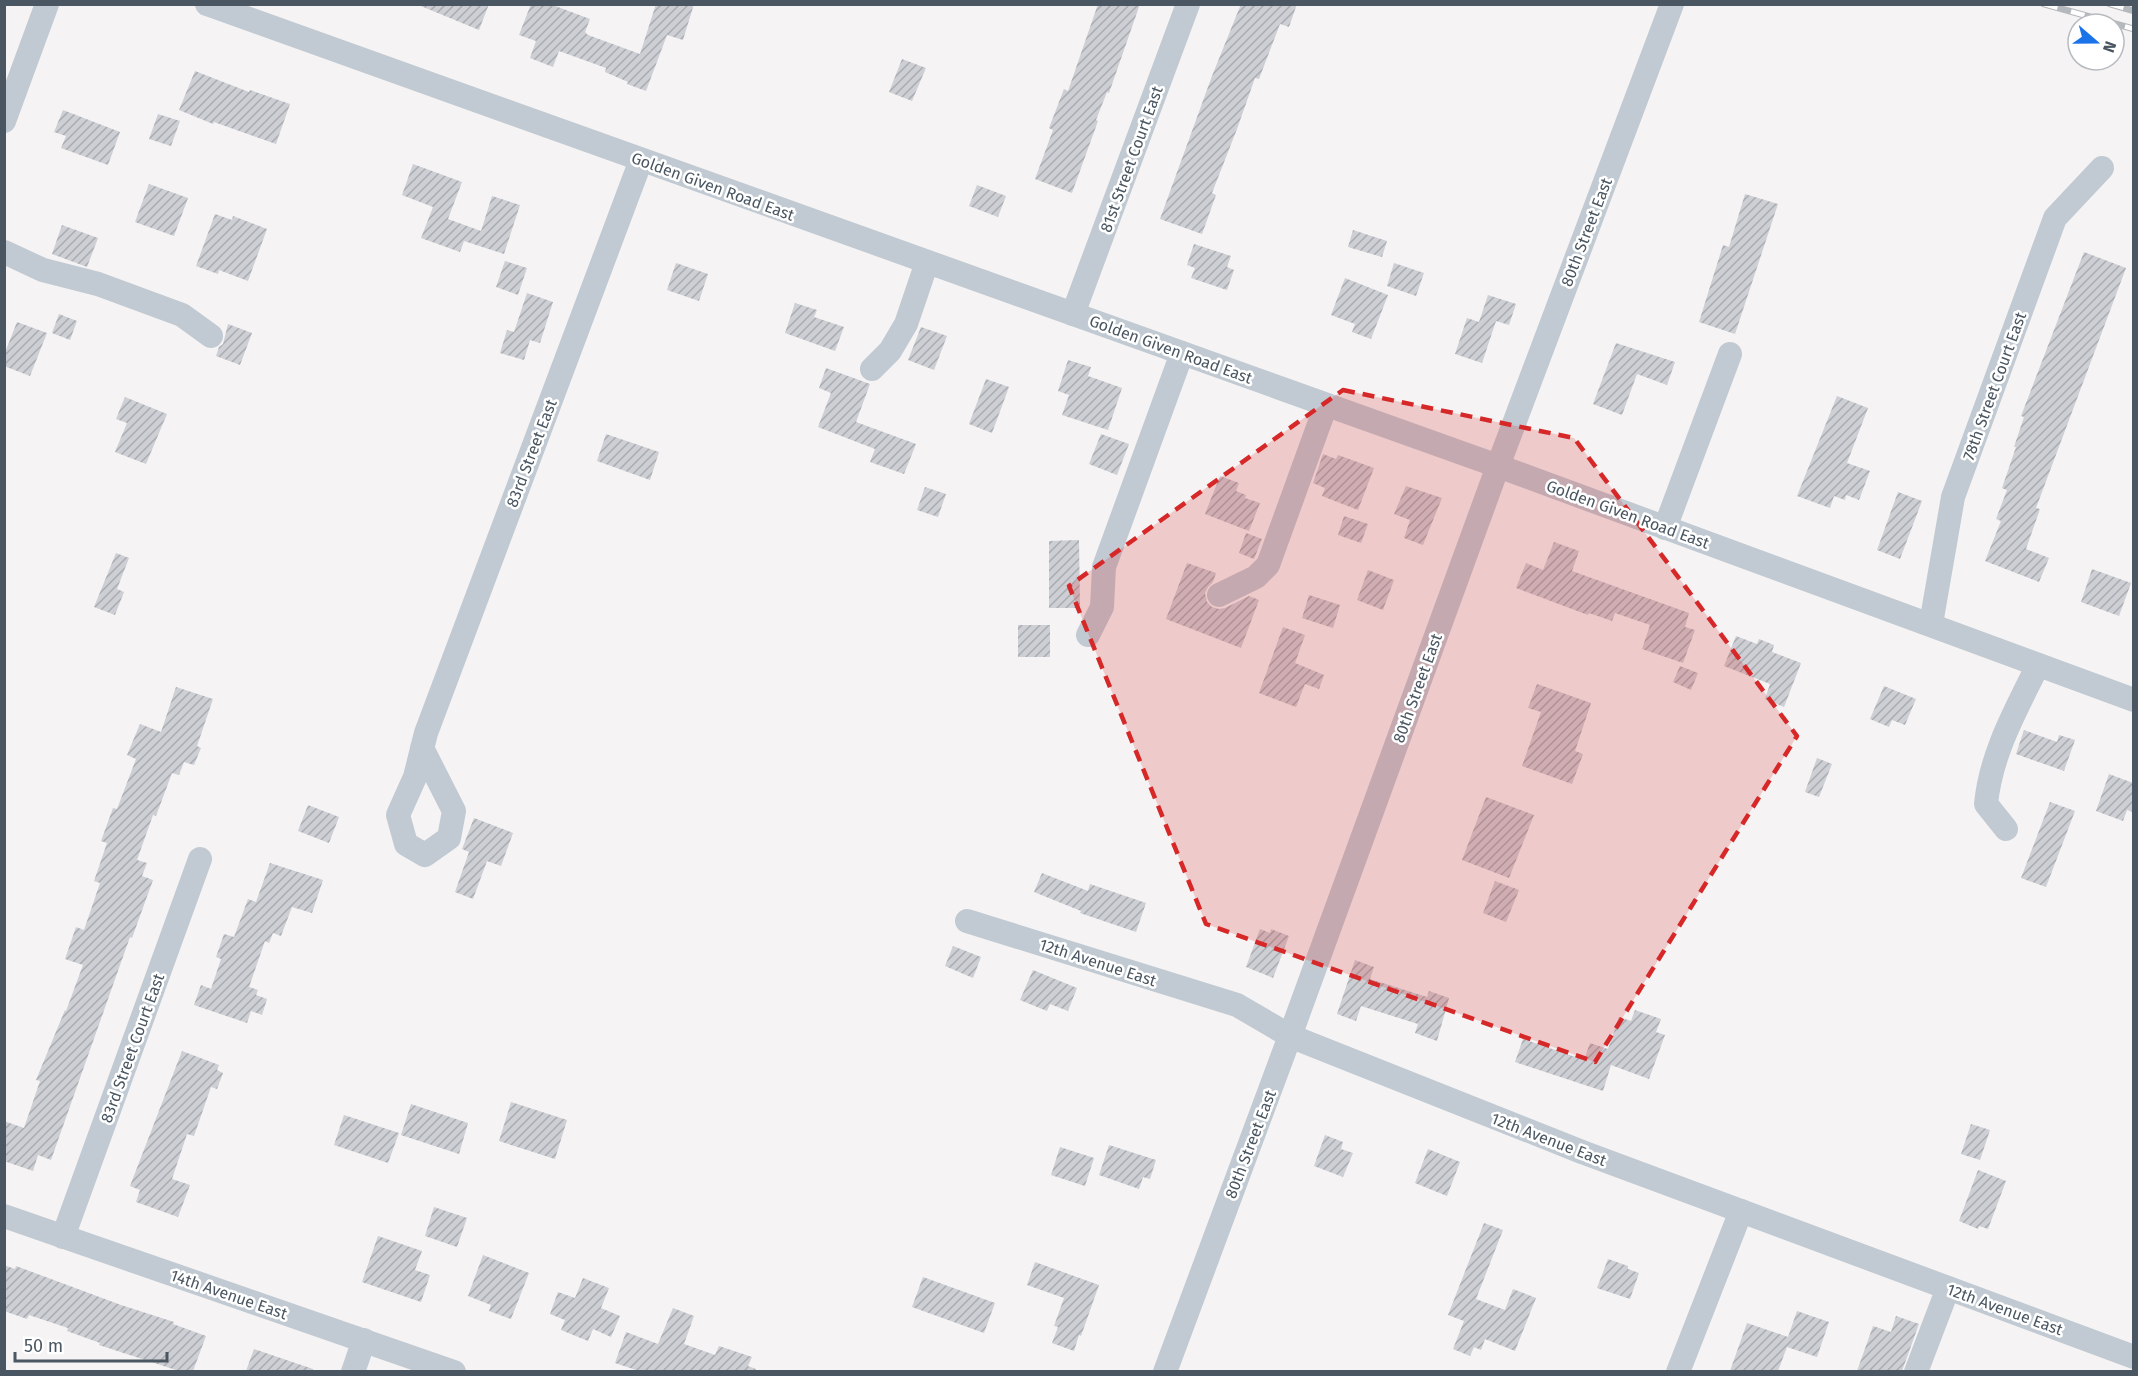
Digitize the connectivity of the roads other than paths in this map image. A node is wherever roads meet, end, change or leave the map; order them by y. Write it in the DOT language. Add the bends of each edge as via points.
graph roads {
  1 [pos="47,4"];
  2 [pos="207,4"];
  3 [pos="1188,4"];
  4 [pos="1672,4"];
  5 [pos="4,121"];
  6 [pos="641,160"];
  7 [pos="2102,168"];
  8 [pos="4,252"];
  9 [pos="927,262"];
  10 [pos="1073,314"];
  11 [pos="211,336"];
  12 [pos="1182,353"];
  13 [pos="1730,354"];
  14 [pos="872,369"];
  15 [pos="1326,405"];
  16 [pos="1498,466"];
  17 [pos="1665,528"];
  18 [pos="1219,595"];
  19 [pos="1931,624"];
  20 [pos="1088,636"];
  21 [pos="2038,665"];
  22 [pos="2133,700"];
  23 [pos="422,748"];
  24 [pos="2006,828"];
  25 [pos="200,859"];
  26 [pos="967,921"];
  27 [pos="1290,1036"];
  28 [pos="1741,1211"];
  29 [pos="4,1216"];
  30 [pos="63,1237"];
  31 [pos="1948,1288"];
  32 [pos="364,1340"];
  33 [pos="2129,1362"];
  34 [pos="353,1371"];
  35 [pos="453,1371"];
  36 [pos="1165,1371"];
  37 [pos="1678,1371"];
  38 [pos="1916,1371"];
  1 -- 5 [label="street"];
  2 -- 6 [label="street, Golden Given Road East"];
  3 -- 10 [label="street, 81st Street Court East"];
  4 -- 16 [label="street, 80th Street East"];
  6 -- 9 [label="street, Golden Given Road East"];
  6 -- 23 [label="street, 83rd Street East"];
  7 -- 19 [label="street, 78th Street Court East" via="2055,218 1953,497"];
  8 -- 11 [label="street" via="43,270 98,284 182,315"];
  9 -- 10 [label="street, Golden Given Road East"];
  9 -- 14 [label="street" via="906,324 890,351"];
  10 -- 12 [label="street, Golden Given Road East"];
  12 -- 15 [label="street, Golden Given Road East"];
  12 -- 20 [label="street" via="1104,567 1102,607"];
  13 -- 17 [label="street"];
  15 -- 16 [label="street, Golden Given Road East"];
  15 -- 18 [label="street" via="1268,565 1256,577"];
  16 -- 17 [label="street, Golden Given Road East"];
  16 -- 27 [label="street, 80th Street East"];
  17 -- 19 [label="street, Golden Given Road East"];
  19 -- 21 [label="street, Golden Given Road East"];
  21 -- 22 [label="street, Golden Given Road East"];
  21 -- 24 [label="street" via="1996,753 1989,779 1986,804"];
  25 -- 30 [label="street, 83rd Street Court East"];
  26 -- 27 [label="street, 12th Avenue East" via="1237,1005"];
  27 -- 28 [label="street, 12th Avenue East"];
  27 -- 36 [label="street, 80th Street East"];
  28 -- 31 [label="street, 12th Avenue East"];
  28 -- 37 [label="street"];
  29 -- 30 [label="street, 14th Avenue East"];
  30 -- 32 [label="street, 14th Avenue East"];
  31 -- 33 [label="street, 12th Avenue East"];
  31 -- 38 [label="street"];
  32 -- 34 [label="street"];
  32 -- 35 [label="street, 14th Avenue East"];
}
